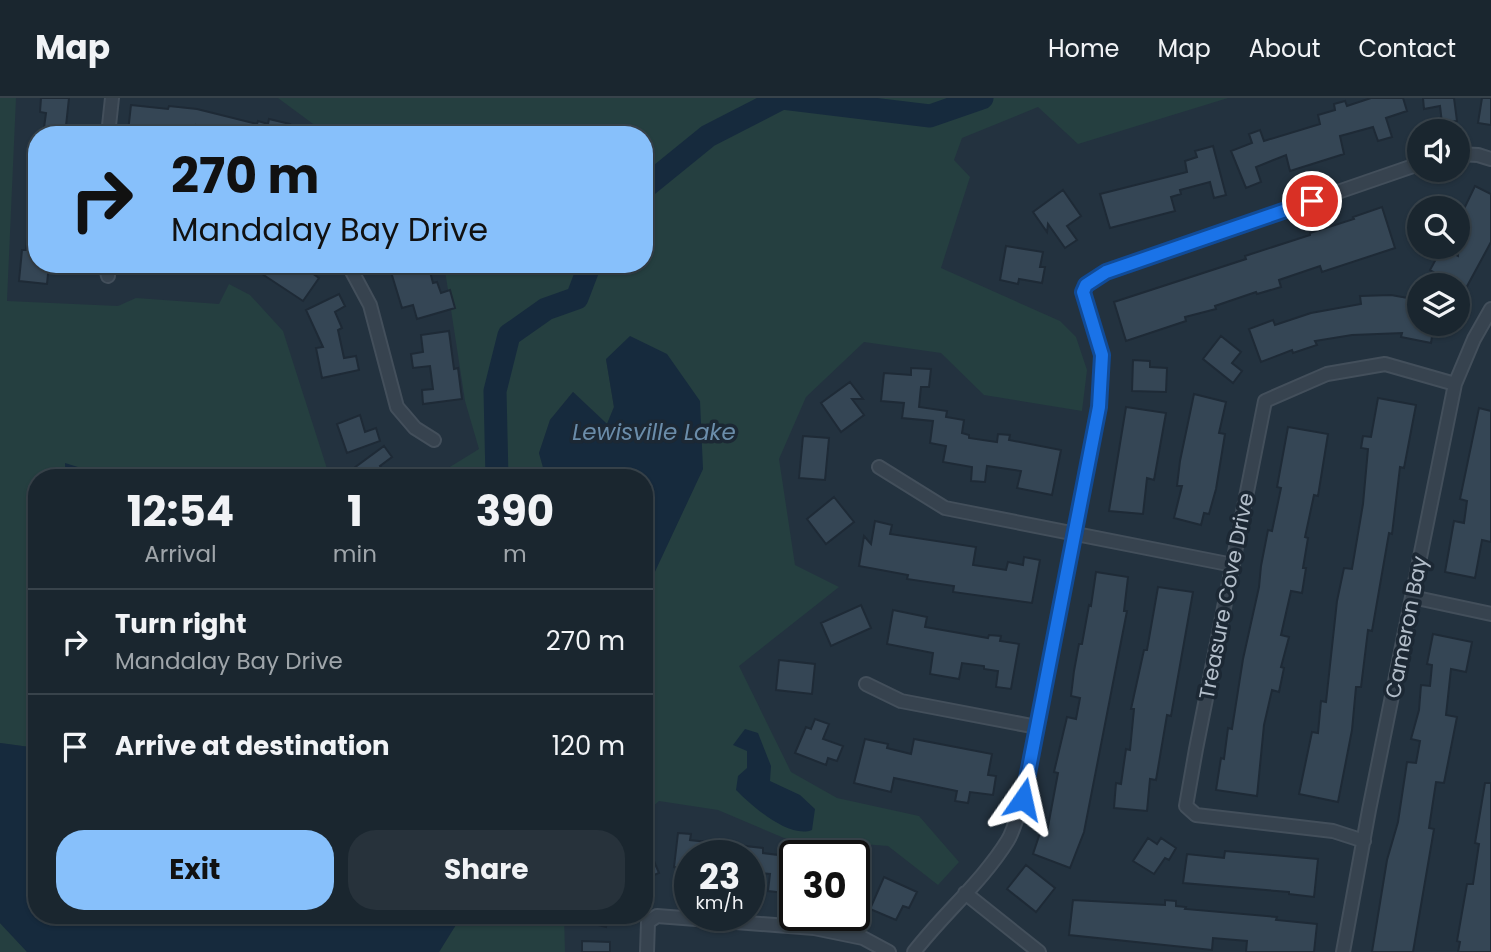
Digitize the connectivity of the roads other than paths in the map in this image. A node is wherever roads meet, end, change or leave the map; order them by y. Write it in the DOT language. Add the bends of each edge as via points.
graph roads {
  1 [pos="112,98"];
  2 [pos="109,126"];
  3 [pos="1470,155"];
  4 [pos="1491,159"];
  5 [pos="1407,168"];
  6 [pos="353,273"];
  7 [pos="1491,309"];
  8 [pos="1455,384"];
  9 [pos="434,440"];
  10 [pos="879,467"];
  11 [pos="1076,533"];
  12 [pos="1233,565"];
  13 [pos="1412,597"];
  14 [pos="1491,614"];
  15 [pos="866,684"];
  16 [pos="1037,727"];
  17 [pos="1364,841"];
  18 [pos="965,893"];
  19 [pos="653,919"];
  20 [pos="648,924"];
  21 [pos="647,952"];
  22 [pos="889,952"];
  23 [pos="914,952"];
  24 [pos="1039,952"];
  25 [pos="1343,952"];
  1 -- 2 [label="street"];
  3 -- 4 [label="street"];
  5 -- 11 [label="street" via="1106,272 1086,285 1083,292 1102,355 1102,378"];
  6 -- 9 [label="street" via="370,305 397,407 415,428"];
  7 -- 8 [label="street, Cameron Bay"];
  8 -- 12 [label="street, Treasure Cove Drive" via="1385,364 1327,374 1265,401"];
  8 -- 13 [label="street, Cameron Bay"];
  10 -- 11 [label="street" via="945,508"];
  11 -- 12 [label="street"];
  11 -- 16 [label="street"];
  12 -- 17 [label="street, Treasure Cove Drive" via="1186,806 1196,816 1333,831"];
  13 -- 14 [label="street"];
  13 -- 17 [label="street, Cameron Bay"];
  15 -- 16 [label="street" via="901,701"];
  16 -- 18 [label="street" via="1023,799 1010,837"];
  17 -- 25 [label="street, Cameron Bay"];
  18 -- 23 [label="street"];
  18 -- 24 [label="street"];
  19 -- 22 [label="street" via="678,916 814,928 863,938"];
  20 -- 21 [label="street"];
}
